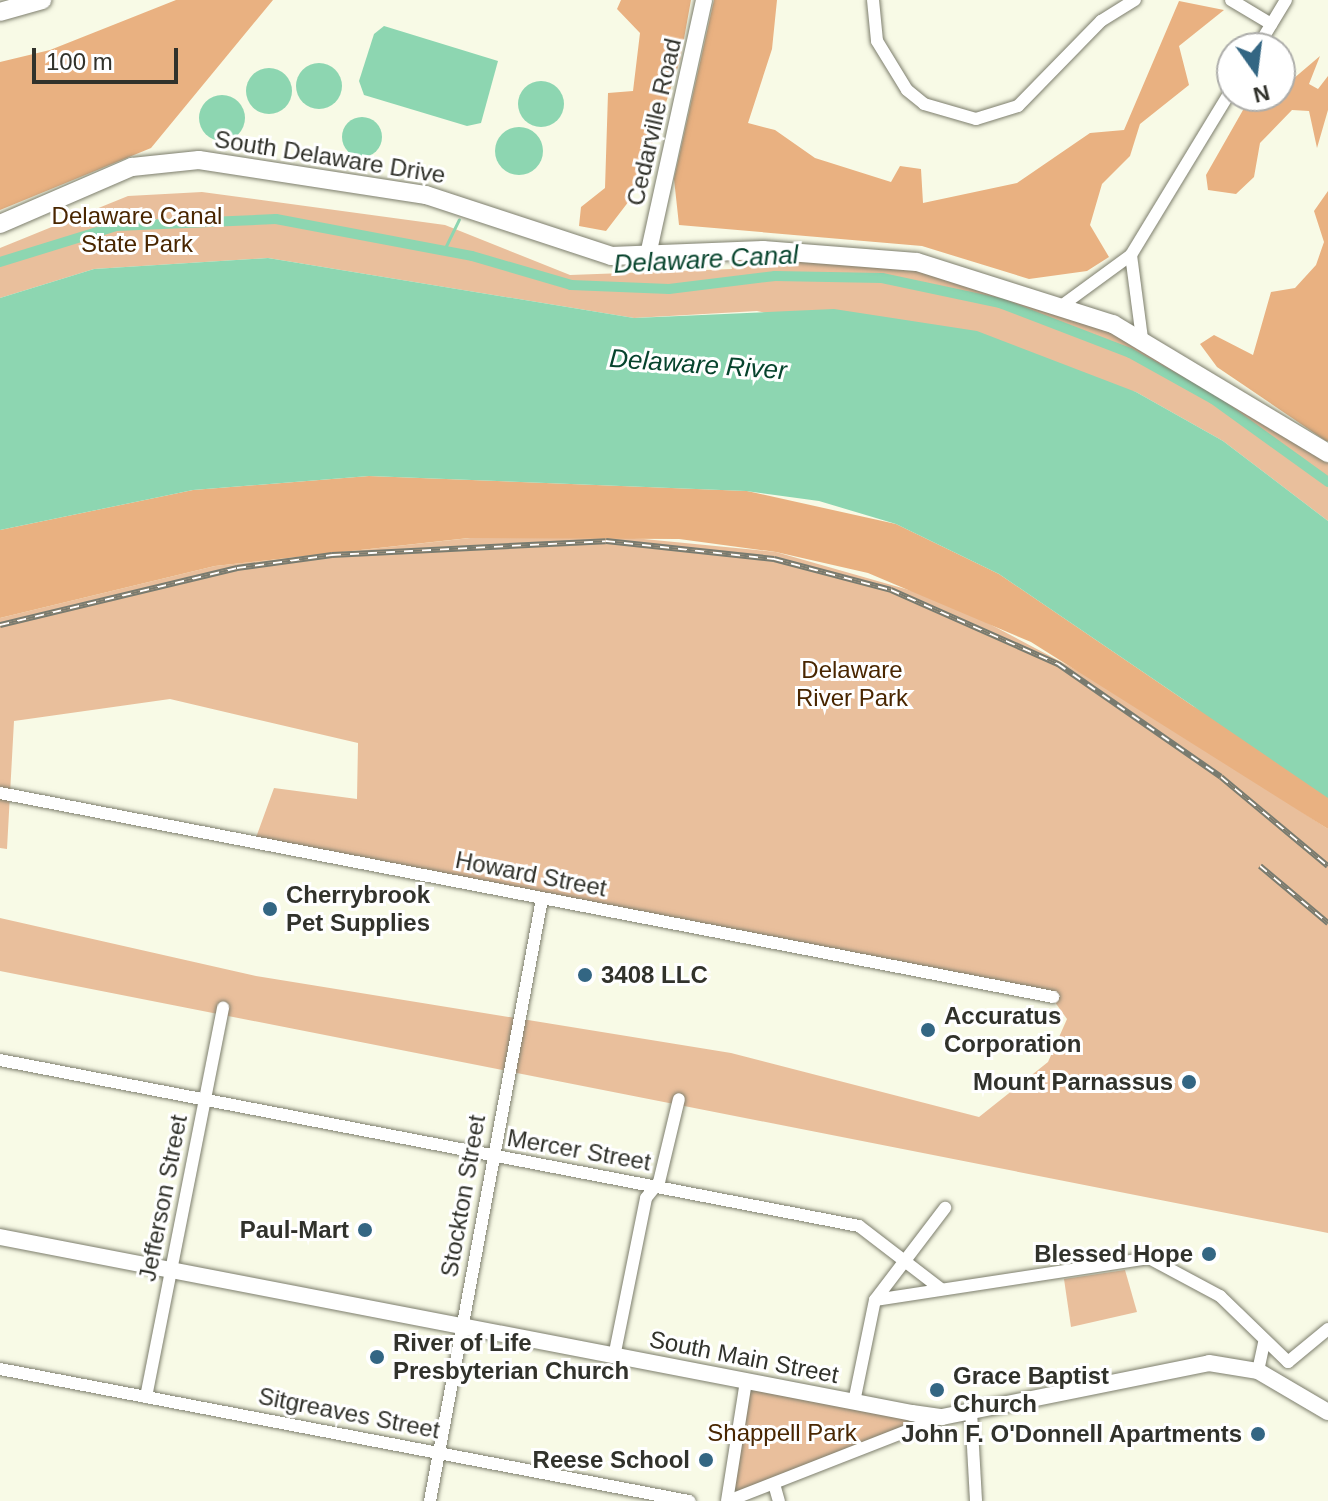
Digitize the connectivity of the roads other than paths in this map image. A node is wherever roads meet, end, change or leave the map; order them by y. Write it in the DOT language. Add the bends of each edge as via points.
graph roads {
  1 [pos="42,0"];
  2 [pos="704,0"];
  3 [pos="873,0"];
  4 [pos="1135,0"];
  5 [pos="1231,0"];
  6 [pos="1286,0"];
  7 [pos="0,12"];
  8 [pos="1271,24"];
  9 [pos="1266,32"];
  10 [pos="1218,112"];
  11 [pos="0,224"];
  12 [pos="648,255"];
  13 [pos="1131,255"];
  14 [pos="1064,304"];
  15 [pos="1142,338"];
  16 [pos="1328,453"];
  17 [pos="0,793"];
  18 [pos="542,899"];
  19 [pos="1053,997"];
  20 [pos="223,1008"];
  21 [pos="0,1060"];
  22 [pos="679,1099"];
  23 [pos="205,1100"];
  24 [pos="492,1156"];
  25 [pos="656,1186"];
  26 [pos="945,1208"];
  27 [pos="0,1237"];
  28 [pos="905,1260"];
  29 [pos="171,1272"];
  30 [pos="941,1289"];
  31 [pos="875,1300"];
  32 [pos="461,1326"];
  33 [pos="1328,1329"];
  34 [pos="1264,1342"];
  35 [pos="614,1357"];
  36 [pos="0,1369"];
  37 [pos="1258,1371"];
  38 [pos="746,1381"];
  39 [pos="146,1397"];
  40 [pos="854,1402"];
  41 [pos="971,1411"];
  42 [pos="1328,1412"];
  43 [pos="942,1417"];
  44 [pos="439,1453"];
  45 [pos="774,1484"];
  46 [pos="430,1501"];
  47 [pos="689,1501"];
  48 [pos="727,1501"];
  49 [pos="779,1501"];
  50 [pos="976,1501"];
  1 -- 7 [label="highway"];
  2 -- 12 [label="main road, Cedarville Road"];
  3 -- 4 [label="street" via="877,41 907,90 924,104 976,119 1018,106 1101,21"];
  5 -- 8 [label="street"];
  6 -- 8 [label="street"];
  8 -- 9 [label="street"];
  10 -- 13 [label="street"];
  11 -- 12 [label="highway, South Delaware Drive" via="132,167 199,160 407,190 493,214 583,251"];
  12 -- 14 [label="highway, South Delaware Drive" via="736,250 880,257"];
  13 -- 14 [label="street"];
  13 -- 15 [label="street"];
  14 -- 15 [label="highway, South Delaware Drive"];
  15 -- 16 [label="highway, South Delaware Drive"];
  17 -- 18 [label="street, Howard Street"];
  18 -- 19 [label="street, Howard Street"];
  18 -- 24 [label="street, Stockton Street"];
  20 -- 23 [label="street, Jefferson Street"];
  21 -- 23 [label="street, Mercer Street"];
  22 -- 25 [label="street"];
  23 -- 24 [label="street, Mercer Street"];
  23 -- 29 [label="street, Jefferson Street"];
  24 -- 25 [label="street, Mercer Street"];
  24 -- 32 [label="street, Stockton Street"];
  25 -- 28 [label="street, Mercer Street" via="859,1226"];
  25 -- 35 [label="street" via="646,1198"];
  26 -- 28 [label="street"];
  27 -- 29 [label="main road, South Main Street"];
  28 -- 30 [label="street, Mercer Street"];
  28 -- 31 [label="street"];
  29 -- 32 [label="main road, South Main Street"];
  29 -- 39 [label="street, Jefferson Street"];
  30 -- 31 [label="street"];
  30 -- 34 [label="street" via="1157,1258 1220,1296"];
  31 -- 40 [label="street"];
  32 -- 35 [label="main road, South Main Street"];
  32 -- 44 [label="street, Stockton Street"];
  33 -- 34 [label="street" via="1291,1362"];
  34 -- 37 [label="street"];
  35 -- 38 [label="main road, South Main Street"];
  36 -- 39 [label="street, Sitgreaves Street"];
  37 -- 41 [label="main road, South Main Street" via="1209,1363 1159,1368"];
  37 -- 42 [label="main road, South Main Street"];
  38 -- 40 [label="main road, South Main Street"];
  38 -- 48 [label="street"];
  39 -- 44 [label="street, Sitgreaves Street"];
  40 -- 43 [label="main road, South Main Street"];
  41 -- 43 [label="main road, South Main Street"];
  41 -- 50 [label="street"];
  43 -- 45 [label="street"];
  44 -- 46 [label="street, Stockton Street"];
  44 -- 47 [label="street, Sitgreaves Street"];
  45 -- 48 [label="street"];
  45 -- 49 [label="street"];
}
